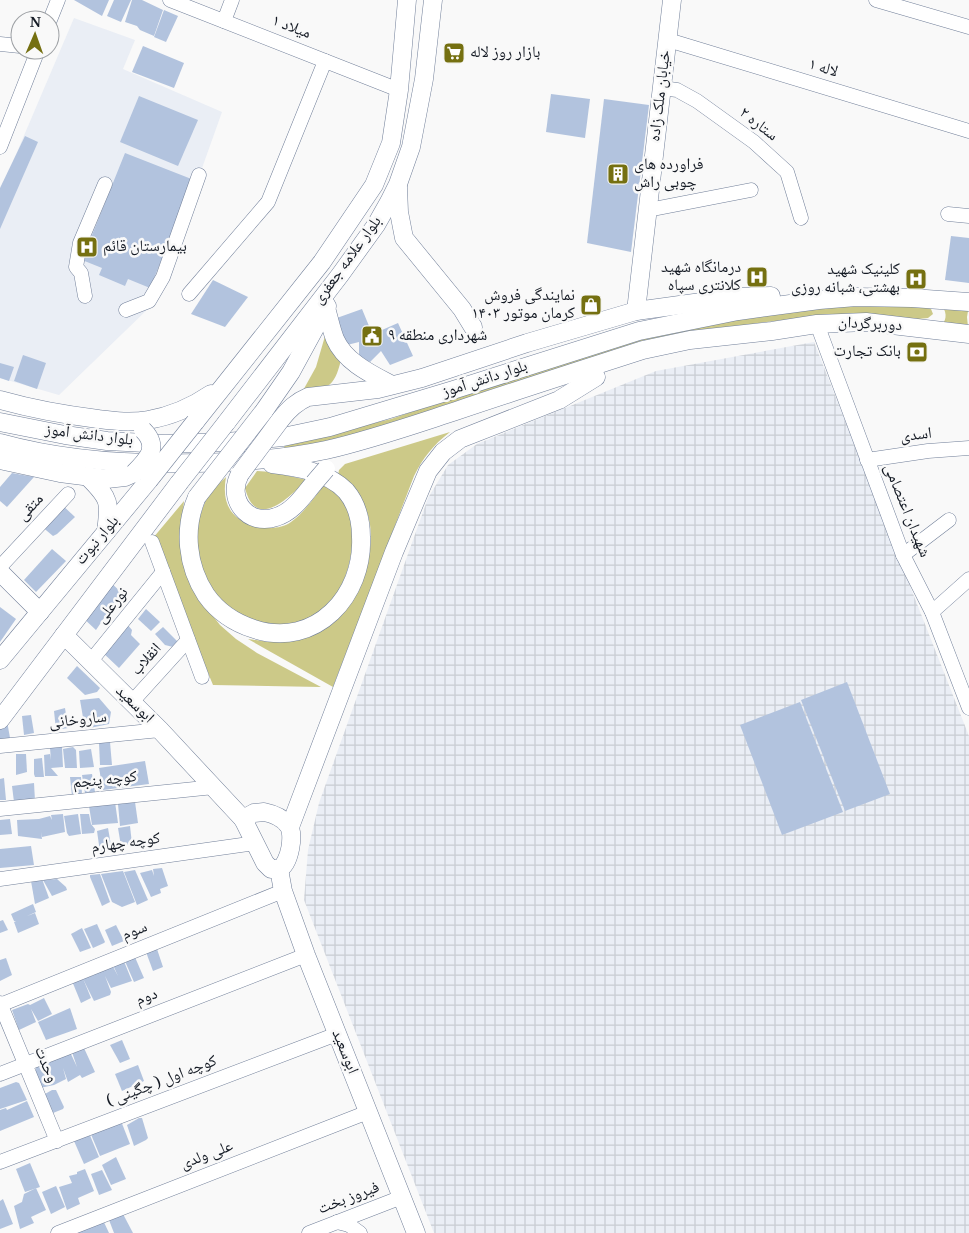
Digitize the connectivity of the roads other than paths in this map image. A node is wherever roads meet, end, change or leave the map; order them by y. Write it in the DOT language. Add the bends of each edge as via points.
graph roads {
  1 [pos="170,0"];
  2 [pos="232,0"];
  3 [pos="407,0"];
  4 [pos="432,0"];
  5 [pos="672,0"];
  6 [pos="876,0"];
  7 [pos="224,21"];
  8 [pos="969,27"];
  9 [pos="668,40"];
  10 [pos="34,60"];
  11 [pos="325,60"];
  12 [pos="662,88"];
  13 [pos="399,90"];
  14 [pos="969,131"];
  15 [pos="0,147"];
  16 [pos="199,175"];
  17 [pos="106,184"];
  18 [pos="398,184"];
  19 [pos="752,190"];
  20 [pos="648,210"];
  21 [pos="948,214"];
  22 [pos="969,216"];
  23 [pos="801,218"];
  24 [pos="340,274"];
  25 [pos="189,294"];
  26 [pos="85,296"];
  27 [pos="912,298"];
  28 [pos="819,300"];
  29 [pos="969,302"];
  30 [pos="326,308"];
  31 [pos="126,310"];
  32 [pos="636,311"];
  33 [pos="817,324"];
  34 [pos="473,327"];
  35 [pos="915,328"];
  36 [pos="772,331"];
  37 [pos="969,334"];
  38 [pos="596,376"];
  39 [pos="392,385"];
  40 [pos="223,386"];
  41 [pos="0,400"];
  42 [pos="0,422"];
  43 [pos="124,422"];
  44 [pos="195,422"];
  45 [pos="0,443"];
  46 [pos="969,448"];
  47 [pos="0,460"];
  48 [pos="867,460"];
  49 [pos="242,468"];
  50 [pos="142,477"];
  51 [pos="89,478"];
  52 [pos="179,483"];
  53 [pos="68,494"];
  54 [pos="949,520"];
  55 [pos="106,532"];
  56 [pos="152,542"];
  57 [pos="903,554"];
  58 [pos="0,567"];
  59 [pos="163,572"];
  60 [pos="4,579"];
  61 [pos="969,579"];
  62 [pos="40,612"];
  63 [pos="932,612"];
  64 [pos="64,636"];
  65 [pos="188,640"];
  66 [pos="0,660"];
  67 [pos="90,662"];
  68 [pos="202,677"];
  69 [pos="131,703"];
  70 [pos="969,708"];
  71 [pos="0,720"];
  72 [pos="160,730"];
  73 [pos="0,746"];
  74 [pos="214,786"];
  75 [pos="0,809"];
  76 [pos="244,819"];
  77 [pos="290,827"];
  78 [pos="256,843"];
  79 [pos="279,869"];
  80 [pos="0,879"];
  81 [pos="284,891"];
  82 [pos="306,955"];
  83 [pos="0,1004"];
  84 [pos="337,1034"];
  85 [pos="25,1064"];
  86 [pos="0,1074"];
  87 [pos="368,1112"];
  88 [pos="57,1141"];
  89 [pos="0,1162"];
  90 [pos="402,1197"];
  91 [pos="337,1222"];
  92 [pos="58,1233"];
  93 [pos="309,1233"];
  94 [pos="360,1233"];
  95 [pos="416,1233"];
  1 -- 7 [label="street, میلاد ۱"];
  2 -- 7 [label="street"];
  3 -- 13 [label="main road, بلوار علامه جعفری"];
  4 -- 18 [label="main road, بلوار علامه جعفری" via="420,99 411,147"];
  5 -- 9 [label="main road, خیابان ملک زاده"];
  6 -- 8 [label="street"];
  7 -- 11 [label="street, میلاد ۱"];
  9 -- 12 [label="main road, خیابان ملک زاده"];
  9 -- 14 [label="street, لاله ۱"];
  10 -- 15 [label="street"];
  11 -- 13 [label="street, میلاد ۱"];
  11 -- 25 [label="street" via="268,202"];
  12 -- 20 [label="main road, خیابان ملک زاده"];
  12 -- 23 [label="street, ستاره ۲" via="677,90 697,101 754,142 787,172"];
  13 -- 40 [label="main road, بلوار علامه جعفری" via="392,143 374,185 322,262"];
  16 -- 31 [label="street" via="163,277 149,301"];
  17 -- 26 [label="street" via="80,243 76,267 81,273"];
  18 -- 24 [label="main road, بلوار علامه جعفری" via="376,225"];
  18 -- 34 [label="main road" via="404,238"];
  19 -- 20 [label="street"];
  20 -- 32 [label="main road, خیابان ملک زاده"];
  21 -- 22 [label="street"];
  24 -- 30 [label="main road"];
  24 -- 52 [label="main road, بلوار علامه جعفری, bridge"];
  27 -- 28 [label="main road, بلوار دانش آموز"];
  27 -- 29 [label="main road, بلوار دانش آموز"];
  27 -- 35 [label="main road" via="935,306 939,312 932,323"];
  28 -- 32 [label="main road" via="738,297"];
  28 -- 42 [label="main road, بلوار دانش آموز" via="738,311 639,331 330,427 283,438 165,444 107,441"];
  30 -- 39 [label="main road" via="335,340 348,357"];
  30 -- 49 [label="main road, bridge" via="292,372 197,497 189,522 190,551 199,584 226,616 259,631 276,633 304,629 322,621 344,599 360,562 361,525 354,503 337,484 310,472 292,467"];
  32 -- 39 [label="main road"];
  33 -- 35 [label="main road, دوربرگردان" via="866,322"];
  33 -- 36 [label="main road, دوربرگردان"];
  33 -- 48 [label="street, شهیدان اعتصامی"];
  35 -- 37 [label="main road, دوربرگردان"];
  36 -- 38 [label="main road"];
  36 -- 49 [label="main road, بلوار دانش آموز" via="690,340 643,350 354,443"];
  38 -- 49 [label="main road, bridge" via="343,457 332,462 289,511 278,517 266,519 250,515 237,502 236,481"];
  38 -- 77 [label="main road" via="559,400 460,439 443,452 428,471"];
  39 -- 49 [label="main road, bridge" via="299,401 288,410"];
  40 -- 43 [label="main road" via="173,414 146,421"];
  40 -- 44 [label="main road, بلوار علامه جعفری"];
  41 -- 43 [label="main road" via="68,415"];
  43 -- 50 [label="main road, bridge" via="143,430 150,438 152,448"];
  44 -- 50 [label="main road, بلوار نبوت, bridge"];
  45 -- 49 [label="main road, بلوار دانش آموز" via="67,458 110,463"];
  46 -- 48 [label="street, اسدی"];
  47 -- 51 [label="main road"];
  48 -- 57 [label="street, شهیدان اعتصامی"];
  50 -- 51 [label="main road"];
  50 -- 55 [label="main road, بلوار نبوت"];
  51 -- 55 [label="main road" via="108,500"];
  52 -- 64 [label="main road, بلوار نبوت"];
  53 -- 58 [label="street, متقی"];
  54 -- 57 [label="street"];
  55 -- 62 [label="main road, بلوار نبوت"];
  56 -- 59 [label="street"];
  57 -- 63 [label="street, شهیدان اعتصامی"];
  59 -- 65 [label="street"];
  59 -- 67 [label="street, نورعلی"];
  60 -- 62 [label="main road"];
  61 -- 63 [label="street"];
  62 -- 66 [label="main road, بلوار نبوت"];
  63 -- 70 [label="street, شهیدان اعتصامی"];
  64 -- 67 [label="main road, ابوسعید"];
  64 -- 71 [label="main road, بلوار نبوت"];
  65 -- 68 [label="street"];
  65 -- 69 [label="street, انقلاب"];
  67 -- 69 [label="main road, ابوسعید"];
  69 -- 72 [label="main road, ابوسعید"];
  72 -- 73 [label="street, ساروخانی"];
  72 -- 74 [label="main road, ابوسعید"];
  74 -- 75 [label="street, کوچه پنجم"];
  74 -- 76 [label="main road, ابوسعید"];
  76 -- 77 [label="main road" via="264,812 283,819"];
  76 -- 78 [label="main road, ابوسعید"];
  77 -- 79 [label="main road" via="290,849 286,863"];
  78 -- 79 [label="main road, ابوسعید" via="265,863 272,869"];
  78 -- 80 [label="street, کوچه چهارم"];
  79 -- 81 [label="main road, ابوسعید"];
  81 -- 82 [label="main road, ابوسعید"];
  81 -- 83 [label="street, سوم"];
  82 -- 84 [label="main road, ابوسعید"];
  82 -- 85 [label="street, دوم"];
  83 -- 85 [label="street, وحدت"];
  84 -- 87 [label="main road, ابوسعید"];
  84 -- 88 [label="street, کوچه اول ( چگینی )"];
  85 -- 86 [label="street, دوم"];
  85 -- 88 [label="street, وحدت"];
  87 -- 90 [label="main road, ابوسعید"];
  87 -- 92 [label="street, علی ولدی"];
  88 -- 89 [label="street, کوچه اول ( چگینی )"];
  90 -- 91 [label="street, فیروز بخت"];
  90 -- 95 [label="main road, ابوسعید"];
  91 -- 93 [label="street, فیروز بخت"];
  91 -- 94 [label="street" via="349,1224"];
}
